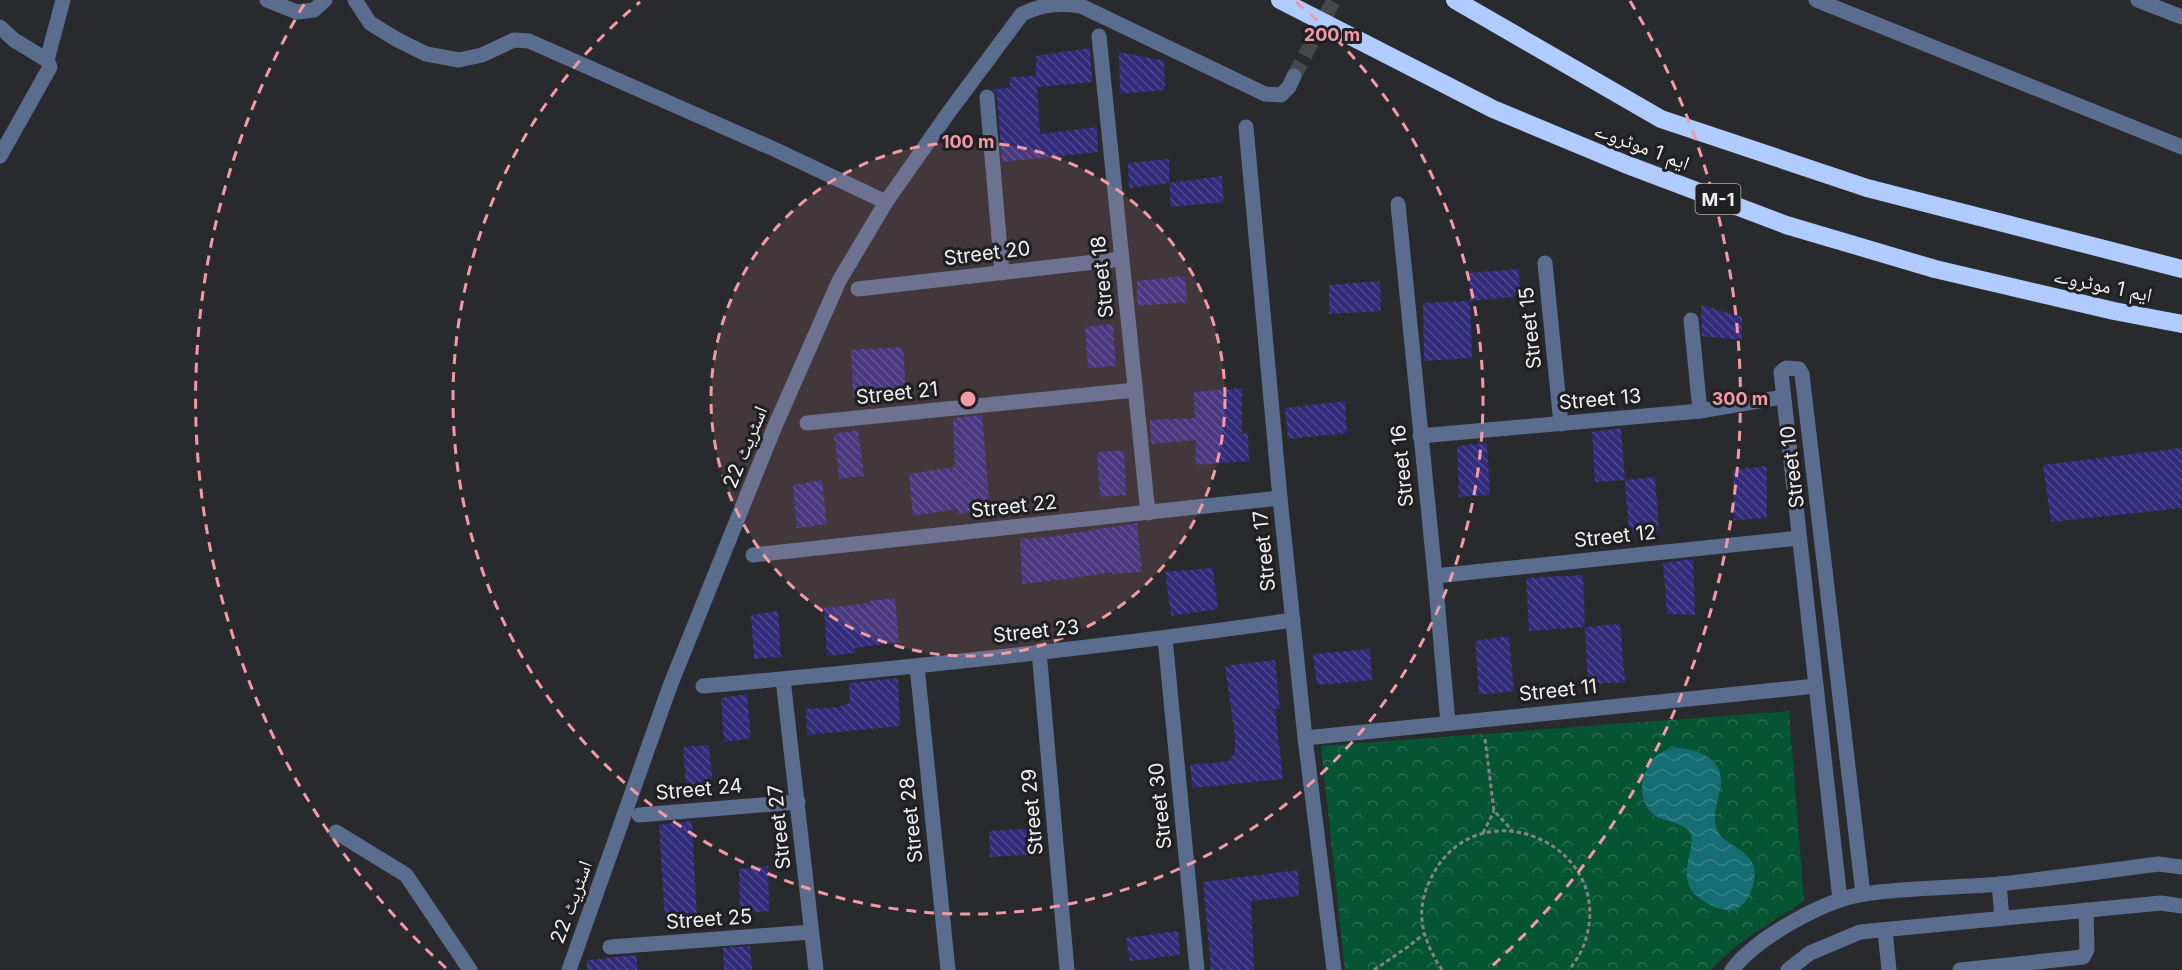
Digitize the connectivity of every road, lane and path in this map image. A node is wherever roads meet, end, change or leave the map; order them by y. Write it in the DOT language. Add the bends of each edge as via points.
graph roads {
  1 [pos="63,0"];
  2 [pos="267,0"];
  3 [pos="325,0"];
  4 [pos="355,0"];
  5 [pos="1281,0"];
  6 [pos="1455,0"];
  7 [pos="1816,0"];
  8 [pos="2138,0"];
  9 [pos="2182,17"];
  10 [pos="0,27"];
  11 [pos="1099,36"];
  12 [pos="46,60"];
  13 [pos="1293,76"];
  14 [pos="987,97"];
  15 [pos="1246,128"];
  16 [pos="2182,147"];
  17 [pos="0,156"];
  18 [pos="886,202"];
  19 [pos="1398,204"];
  20 [pos="1121,259"];
  21 [pos="1545,263"];
  22 [pos="2182,269"];
  23 [pos="1002,273"];
  24 [pos="858,289"];
  25 [pos="1691,320"];
  26 [pos="2182,324"];
  27 [pos="1135,390"];
  28 [pos="1783,396"];
  29 [pos="1700,411"];
  30 [pos="807,423"];
  31 [pos="1561,424"];
  32 [pos="1420,436"];
  33 [pos="1280,498"];
  34 [pos="1148,513"];
  35 [pos="1799,538"];
  36 [pos="753,555"];
  37 [pos="1435,576"];
  38 [pos="1293,620"];
  39 [pos="1165,638"];
  40 [pos="1039,651"];
  41 [pos="917,666"];
  42 [pos="783,679"];
  43 [pos="703,686"];
  44 [pos="1815,686"];
  45 [pos="1448,723"];
  46 [pos="1305,738"];
  47 [pos="1485,739"];
  48 [pos="798,802"];
  49 [pos="1494,811"];
  50 [pos="639,815"];
  51 [pos="1513,831"];
  52 [pos="336,832"];
  53 [pos="1482,834"];
  54 [pos="2182,867"];
  55 [pos="1999,884"];
  56 [pos="1863,894"];
  57 [pos="1840,900"];
  58 [pos="2182,906"];
  59 [pos="2086,910"];
  60 [pos="2002,918"];
  61 [pos="1885,930"];
  62 [pos="811,932"];
  63 [pos="1424,934"];
  64 [pos="610,947"];
  65 [pos="470,970"];
  66 [pos="569,970"];
  67 [pos="816,970"];
  68 [pos="948,970"];
  69 [pos="1067,970"];
  70 [pos="1197,970"];
  71 [pos="1334,970"];
  72 [pos="1374,970"];
  73 [pos="1442,970"];
  74 [pos="1569,970"];
  75 [pos="1732,970"];
  76 [pos="1788,970"];
  77 [pos="1889,970"];
  78 [pos="1960,970"];
  1 -- 12 [label="street"];
  2 -- 3 [label="street" via="297,12 314,10"];
  4 -- 18 [label="street" via="370,23 426,54 459,60 482,55 514,40 529,41"];
  5 -- 26 [label="highway, ایم 1 موٹروے / M-1" via="1493,110 1786,225 1935,268"];
  6 -- 22 [label="highway, ایم 1 موٹروے" via="1661,119 1867,188"];
  7 -- 16 [label="street"];
  8 -- 9 [label="street"];
  10 -- 12 [label="street"];
  11 -- 20 [label="street, Street 18"];
  12 -- 17 [label="street" via="48,74"];
  13 -- 18 [label="street, اسٹریٹ 22" via="1281,95 1265,94 1081,6 1058,3 1037,7 1022,14"];
  14 -- 23 [label="street"];
  15 -- 33 [label="street, Street 17"];
  18 -- 66 [label="street, اسٹریٹ 22" via="839,281 775,426 670,686"];
  19 -- 32 [label="street, Street 16"];
  20 -- 23 [label="street, Street 20"];
  20 -- 27 [label="street, Street 18"];
  21 -- 31 [label="street, Street 15"];
  23 -- 24 [label="street, Street 20"];
  25 -- 29 [label="street"];
  27 -- 30 [label="street, Street 21"];
  27 -- 34 [label="street, Street 18"];
  28 -- 29 [label="street, Street 13"];
  28 -- 35 [label="street, Street 10"];
  28 -- 56 [label="street, Street 10" via="1781,372 1786,368 1798,369 1802,374"];
  29 -- 31 [label="street, Street 13"];
  31 -- 32 [label="street, Street 13"];
  32 -- 37 [label="street, Street 16"];
  33 -- 34 [label="street, Street 22"];
  33 -- 38 [label="street, Street 17"];
  34 -- 36 [label="street, Street 22"];
  35 -- 37 [label="street, Street 12"];
  35 -- 44 [label="street, Street 10"];
  37 -- 45 [label="street, Street 16"];
  38 -- 39 [label="street, Street 23"];
  38 -- 46 [label="street, Street 17"];
  39 -- 40 [label="street, Street 23"];
  39 -- 70 [label="street, Street 30"];
  40 -- 41 [label="street, Street 23"];
  40 -- 69 [label="street, Street 29"];
  41 -- 42 [label="street, Street 23"];
  41 -- 68 [label="street, Street 28"];
  42 -- 43 [label="street, Street 23"];
  42 -- 48 [label="street, Street 27"];
  44 -- 45 [label="street, Street 11"];
  44 -- 57 [label="street, Street 10"];
  45 -- 46 [label="street, Street 11"];
  46 -- 71 [label="street, Street 17"];
  47 -- 49 [label="path"];
  48 -- 50 [label="street, Street 24"];
  48 -- 62 [label="street, Street 27"];
  49 -- 51 [label="path"];
  49 -- 53 [label="path"];
  51 -- 53 [label="path"];
  51 -- 74 [label="path" via="1533,834 1557,848 1576,867 1587,892 1590,920 1583,948"];
  52 -- 65 [label="street" via="406,875"];
  53 -- 63 [label="path" via="1455,847 1436,867 1424,892"];
  54 -- 55 [label="street" via="2158,864"];
  55 -- 56 [label="street"];
  55 -- 60 [label="street"];
  56 -- 57 [label="street"];
  57 -- 75 [label="street" via="1779,929"];
  58 -- 59 [label="street" via="2161,903"];
  59 -- 60 [label="street"];
  59 -- 78 [label="street" via="2087,950 2083,957"];
  60 -- 61 [label="street"];
  61 -- 76 [label="street" via="1860,932 1810,953"];
  61 -- 77 [label="street"];
  62 -- 64 [label="street, Street 25"];
  62 -- 67 [label="street, Street 27"];
  63 -- 72 [label="path"];
  63 -- 73 [label="path" via="1427,947"];
}
